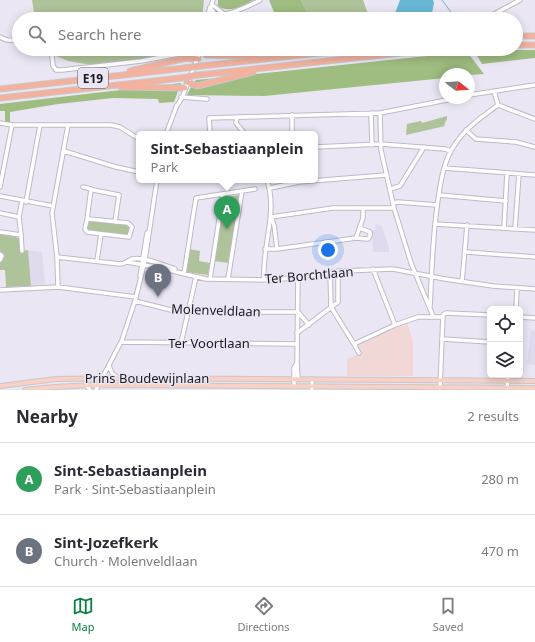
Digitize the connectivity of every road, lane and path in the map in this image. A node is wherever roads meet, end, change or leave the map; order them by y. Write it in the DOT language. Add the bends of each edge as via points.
graph roads {
  1 [pos="213,0"];
  2 [pos="260,0"];
  3 [pos="520,0"];
  4 [pos="214,6"];
  5 [pos="209,12"];
  6 [pos="213,12"];
  7 [pos="222,12"];
  8 [pos="234,12"];
  9 [pos="498,12"];
  10 [pos="523,36"];
  11 [pos="535,36"];
  12 [pos="0,37"];
  13 [pos="12,41"];
  14 [pos="523,45"];
  15 [pos="535,45"];
  16 [pos="52,56"];
  17 [pos="170,56"];
  18 [pos="191,56"];
  19 [pos="240,56"];
  20 [pos="283,56"];
  21 [pos="373,56"];
  22 [pos="197,57"];
  23 [pos="273,57"];
  24 [pos="264,68"];
  25 [pos="108,76"];
  26 [pos="187,82"];
  27 [pos="535,85"];
  28 [pos="106,86"];
  29 [pos="185,88"];
  30 [pos="0,89"];
  31 [pos="494,91"];
  32 [pos="475,94"];
  33 [pos="181,97"];
  34 [pos="0,98"];
  35 [pos="207,99"];
  36 [pos="439,102"];
  37 [pos="498,105"];
  38 [pos="371,113"];
  39 [pos="380,113"];
  40 [pos="292,115"];
  41 [pos="237,117"];
  42 [pos="535,119"];
  43 [pos="0,123"];
  44 [pos="40,125"];
  45 [pos="68,125"];
  46 [pos="12,126"];
  47 [pos="466,130"];
  48 [pos="167,131"];
  49 [pos="210,131"];
  50 [pos="243,131"];
  51 [pos="292,131"];
  52 [pos="136,137"];
  53 [pos="381,144"];
  54 [pos="372,145"];
  55 [pos="318,147"];
  56 [pos="424,147"];
  57 [pos="535,147"];
  58 [pos="64,151"];
  59 [pos="451,151"];
  60 [pos="444,168"];
  61 [pos="136,172"];
  62 [pos="507,173"];
  63 [pos="519,174"];
  64 [pos="386,175"];
  65 [pos="535,175"];
  66 [pos="318,180"];
  67 [pos="156,183"];
  68 [pos="268,183"];
  69 [pos="293,183"];
  70 [pos="0,187"];
  71 [pos="83,187"];
  72 [pos="270,188"];
  73 [pos="91,189"];
  74 [pos="255,189"];
  75 [pos="390,189"];
  76 [pos="242,191"];
  77 [pos="222,194"];
  78 [pos="0,196"];
  79 [pos="438,196"];
  80 [pos="24,201"];
  81 [pos="506,201"];
  82 [pos="393,203"];
  83 [pos="437,205"];
  84 [pos="53,206"];
  85 [pos="363,208"];
  86 [pos="394,208"];
  87 [pos="0,213"];
  88 [pos="19,217"];
  89 [pos="271,217"];
  90 [pos="87,220"];
  91 [pos="115,222"];
  92 [pos="435,224"];
  93 [pos="467,225"];
  94 [pos="360,226"];
  95 [pos="504,228"];
  96 [pos="515,229"];
  97 [pos="535,230"];
  98 [pos="0,232"];
  99 [pos="101,234"];
  100 [pos="21,235"];
  101 [pos="356,238"];
  102 [pos="266,249"];
  103 [pos="277,249"];
  104 [pos="22,251"];
  105 [pos="466,252"];
  106 [pos="0,254"];
  107 [pos="57,257"];
  108 [pos="535,257"];
  109 [pos="0,260"];
  110 [pos="96,261"];
  111 [pos="143,262"];
  112 [pos="411,263"];
  113 [pos="373,270"];
  114 [pos="338,271"];
  115 [pos="330,272"];
  116 [pos="410,273"];
  117 [pos="184,274"];
  118 [pos="416,274"];
  119 [pos="196,277"];
  120 [pos="298,277"];
  121 [pos="432,277"];
  122 [pos="210,279"];
  123 [pos="228,279"];
  124 [pos="264,279"];
  125 [pos="462,282"];
  126 [pos="58,287"];
  127 [pos="517,288"];
  128 [pos="535,289"];
  129 [pos="0,290"];
  130 [pos="135,299"];
  131 [pos="516,306"];
  132 [pos="331,307"];
  133 [pos="430,307"];
  134 [pos="188,312"];
  135 [pos="298,312"];
  136 [pos="487,315"];
  137 [pos="434,316"];
  138 [pos="443,317"];
  139 [pos="523,317"];
  140 [pos="535,318"];
  141 [pos="309,324"];
  142 [pos="395,325"];
  143 [pos="297,333"];
  144 [pos="442,339"];
  145 [pos="121,342"];
  146 [pos="487,342"];
  147 [pos="181,343"];
  148 [pos="297,344"];
  149 [pos="354,344"];
  150 [pos="359,353"];
  151 [pos="109,366"];
  152 [pos="102,378"];
  153 [pos="116,378"];
  154 [pos="295,379"];
  155 [pos="440,379"];
  156 [pos="42,380"];
  157 [pos="312,380"];
  158 [pos="507,380"];
  159 [pos="535,381"];
  160 [pos="86,385"];
  161 [pos="99,385"];
  162 [pos="114,385"];
  163 [pos="0,386"];
  164 [pos="294,386"];
  165 [pos="43,388"];
  166 [pos="312,388"];
  167 [pos="440,388"];
  168 [pos="507,388"];
  169 [pos="535,388"];
  170 [pos="26,390"];
  171 [pos="90,390"];
  172 [pos="96,390"];
  1 -- 4 [label="street"];
  1 -- 5 [label="street"];
  1 -- 6 [label="street"];
  2 -- 8 [label="street"];
  3 -- 9 [label="street"];
  4 -- 6 [label="street"];
  4 -- 7 [label="street"];
  10 -- 11 [label="highway"];
  12 -- 13 [label="street"];
  14 -- 15 [label="highway"];
  16 -- 17 [label="street" via="52,66 56,70 141,62"];
  18 -- 22 [label="street"];
  19 -- 23 [label="highway"];
  20 -- 23 [label="highway, E19"];
  21 -- 24 [label="highway, E19"];
  22 -- 25 [label="highway"];
  22 -- 26 [label="street"];
  23 -- 25 [label="highway, E19, bridge"];
  24 -- 26 [label="highway" via="197,86"];
  24 -- 28 [label="highway, E19, bridge"];
  25 -- 30 [label="highway, E19"];
  26 -- 29 [label="street"];
  27 -- 31 [label="street"];
  28 -- 29 [label="highway"];
  28 -- 34 [label="highway, E19"];
  29 -- 33 [label="street"];
  31 -- 32 [label="street"];
  31 -- 37 [label="street"];
  33 -- 35 [label="street"];
  33 -- 48 [label="street"];
  36 -- 39 [label="street"];
  37 -- 42 [label="street"];
  37 -- 47 [label="street"];
  38 -- 39 [label="street"];
  38 -- 40 [label="street"];
  38 -- 54 [label="street"];
  39 -- 53 [label="street"];
  40 -- 41 [label="street"];
  40 -- 51 [label="street"];
  41 -- 49 [label="street" via="209,118"];
  41 -- 50 [label="street" via="236,123"];
  43 -- 46 [label="street"];
  44 -- 45 [label="street"];
  44 -- 46 [label="street"];
  44 -- 80 [label="street"];
  45 -- 52 [label="street" via="117,126"];
  45 -- 58 [label="street"];
  46 -- 70 [label="street"];
  47 -- 57 [label="street" via="476,139 516,142"];
  47 -- 59 [label="street"];
  53 -- 54 [label="street"];
  53 -- 56 [label="street"];
  53 -- 64 [label="street"];
  54 -- 55 [label="street"];
  56 -- 59 [label="street"];
  56 -- 75 [label="street" via="400,186"];
  58 -- 61 [label="street"];
  58 -- 84 [label="street"];
  59 -- 60 [label="street"];
  60 -- 62 [label="street"];
  60 -- 79 [label="street"];
  62 -- 63 [label="street"];
  62 -- 81 [label="street"];
  63 -- 65 [label="street"];
  63 -- 96 [label="street"];
  64 -- 66 [label="street"];
  64 -- 75 [label="street"];
  67 -- 111 [label="street"];
  68 -- 72 [label="street"];
  69 -- 72 [label="street"];
  71 -- 73 [label="street"];
  72 -- 89 [label="street"];
  73 -- 90 [label="street"];
  73 -- 91 [label="street" via="119,195"];
  74 -- 76 [label="street"];
  75 -- 82 [label="street"];
  76 -- 77 [label="street"];
  76 -- 123 [label="street"];
  77 -- 117 [label="street" via="196,198"];
  77 -- 122 [label="street"];
  78 -- 80 [label="street"];
  79 -- 81 [label="street"];
  79 -- 83 [label="street"];
  80 -- 84 [label="street"];
  80 -- 88 [label="street"];
  81 -- 95 [label="street"];
  82 -- 83 [label="street"];
  82 -- 86 [label="street"];
  83 -- 92 [label="street"];
  84 -- 107 [label="street"];
  85 -- 86 [label="street"];
  85 -- 89 [label="street" via="327,209"];
  85 -- 94 [label="street"];
  86 -- 112 [label="street"];
  87 -- 88 [label="street"];
  88 -- 100 [label="street"];
  89 -- 102 [label="street"];
  89 -- 103 [label="street"];
  90 -- 91 [label="street"];
  90 -- 99 [label="street" via="86,231"];
  91 -- 99 [label="street" via="130,225 129,237"];
  92 -- 93 [label="street"];
  92 -- 121 [label="street"];
  93 -- 95 [label="street"];
  93 -- 105 [label="street"];
  94 -- 101 [label="street"];
  94 -- 101 [label="street" via="370,232 369,238"];
  95 -- 96 [label="street"];
  96 -- 97 [label="street"];
  98 -- 100 [label="street"];
  99 -- 110 [label="street"];
  100 -- 104 [label="street"];
  101 -- 103 [label="street"];
  102 -- 103 [label="street"];
  102 -- 124 [label="street" via="263,261"];
  105 -- 108 [label="street"];
  105 -- 125 [label="street"];
  106 -- 109 [label="street"];
  107 -- 110 [label="street, Ter Borchtlaan"];
  107 -- 126 [label="street"];
  110 -- 111 [label="street, Ter Borchtlaan" via="120,264 132,259"];
  111 -- 117 [label="street, Ter Borchtlaan"];
  111 -- 130 [label="street"];
  112 -- 116 [label="street"];
  112 -- 118 [label="street"];
  113 -- 114 [label="street, Ter Borchtlaan"];
  113 -- 116 [label="street, Ter Borchtlaan" via="394,269"];
  113 -- 142 [label="street"];
  114 -- 115 [label="street, Ter Borchtlaan"];
  114 -- 132 [label="street" via="338,301"];
  115 -- 120 [label="street, Ter Borchtlaan"];
  115 -- 132 [label="street"];
  116 -- 118 [label="street, Ter Borchtlaan"];
  117 -- 119 [label="street, Ter Borchtlaan"];
  118 -- 121 [label="street, Ter Borchtlaan"];
  118 -- 133 [label="street"];
  119 -- 122 [label="street, Ter Borchtlaan"];
  119 -- 134 [label="street"];
  120 -- 124 [label="street, Ter Borchtlaan"];
  120 -- 135 [label="street"];
  121 -- 125 [label="street, Ter Borchtlaan"];
  121 -- 133 [label="street"];
  122 -- 123 [label="street, Ter Borchtlaan"];
  123 -- 124 [label="street, Ter Borchtlaan"];
  125 -- 127 [label="street, Ter Borchtlaan"];
  126 -- 129 [label="street, Molenveldlaan"];
  126 -- 130 [label="street, Molenveldlaan"];
  127 -- 128 [label="street, Ter Borchtlaan"];
  127 -- 131 [label="street"];
  130 -- 134 [label="street, Molenveldlaan" via="175,311"];
  130 -- 145 [label="street"];
  132 -- 141 [label="street"];
  132 -- 149 [label="street"];
  133 -- 137 [label="street"];
  134 -- 135 [label="street, Molenveldlaan"];
  134 -- 147 [label="street"];
  135 -- 141 [label="street"];
  135 -- 143 [label="street"];
  136 -- 138 [label="street" via="446,313"];
  137 -- 138 [label="street"];
  137 -- 142 [label="street" via="418,317"];
  138 -- 144 [label="street"];
  139 -- 140 [label="street"];
  141 -- 143 [label="street"];
  142 -- 149 [label="street"];
  143 -- 148 [label="street"];
  144 -- 146 [label="street"];
  144 -- 155 [label="street"];
  145 -- 147 [label="street, Ter Voortlaan"];
  145 -- 151 [label="street"];
  147 -- 148 [label="street, Ter Voortlaan"];
  148 -- 154 [label="street"];
  149 -- 150 [label="street"];
  151 -- 152 [label="street"];
  151 -- 153 [label="street"];
  152 -- 153 [label="main road, Prins Boudewijnlaan"];
  152 -- 156 [label="main road, Prins Boudewijnlaan"];
  152 -- 161 [label="street"];
  153 -- 154 [label="main road, Prins Boudewijnlaan"];
  153 -- 162 [label="main road" via="111,382"];
  154 -- 157 [label="main road, Prins Boudewijnlaan"];
  154 -- 164 [label="street"];
  155 -- 157 [label="main road, Prins Boudewijnlaan"];
  155 -- 158 [label="main road, Prins Boudewijnlaan"];
  155 -- 167 [label="street"];
  156 -- 163 [label="main road, Prins Boudewijnlaan"];
  156 -- 165 [label="main road"];
  157 -- 166 [label="street"];
  158 -- 159 [label="main road, Prins Boudewijnlaan"];
  158 -- 168 [label="street"];
  160 -- 161 [label="main road, Prins Boudewijnlaan"];
  160 -- 165 [label="main road, Prins Boudewijnlaan"];
  160 -- 171 [label="street"];
  161 -- 162 [label="main road, Prins Boudewijnlaan"];
  161 -- 172 [label="street"];
  162 -- 164 [label="main road, Prins Boudewijnlaan"];
  164 -- 166 [label="main road, Prins Boudewijnlaan"];
  165 -- 170 [label="main road, Prins Boudewijnlaan"];
  166 -- 167 [label="main road, Prins Boudewijnlaan"];
  167 -- 168 [label="main road, Prins Boudewijnlaan"];
  168 -- 169 [label="main road, Prins Boudewijnlaan"];
}
